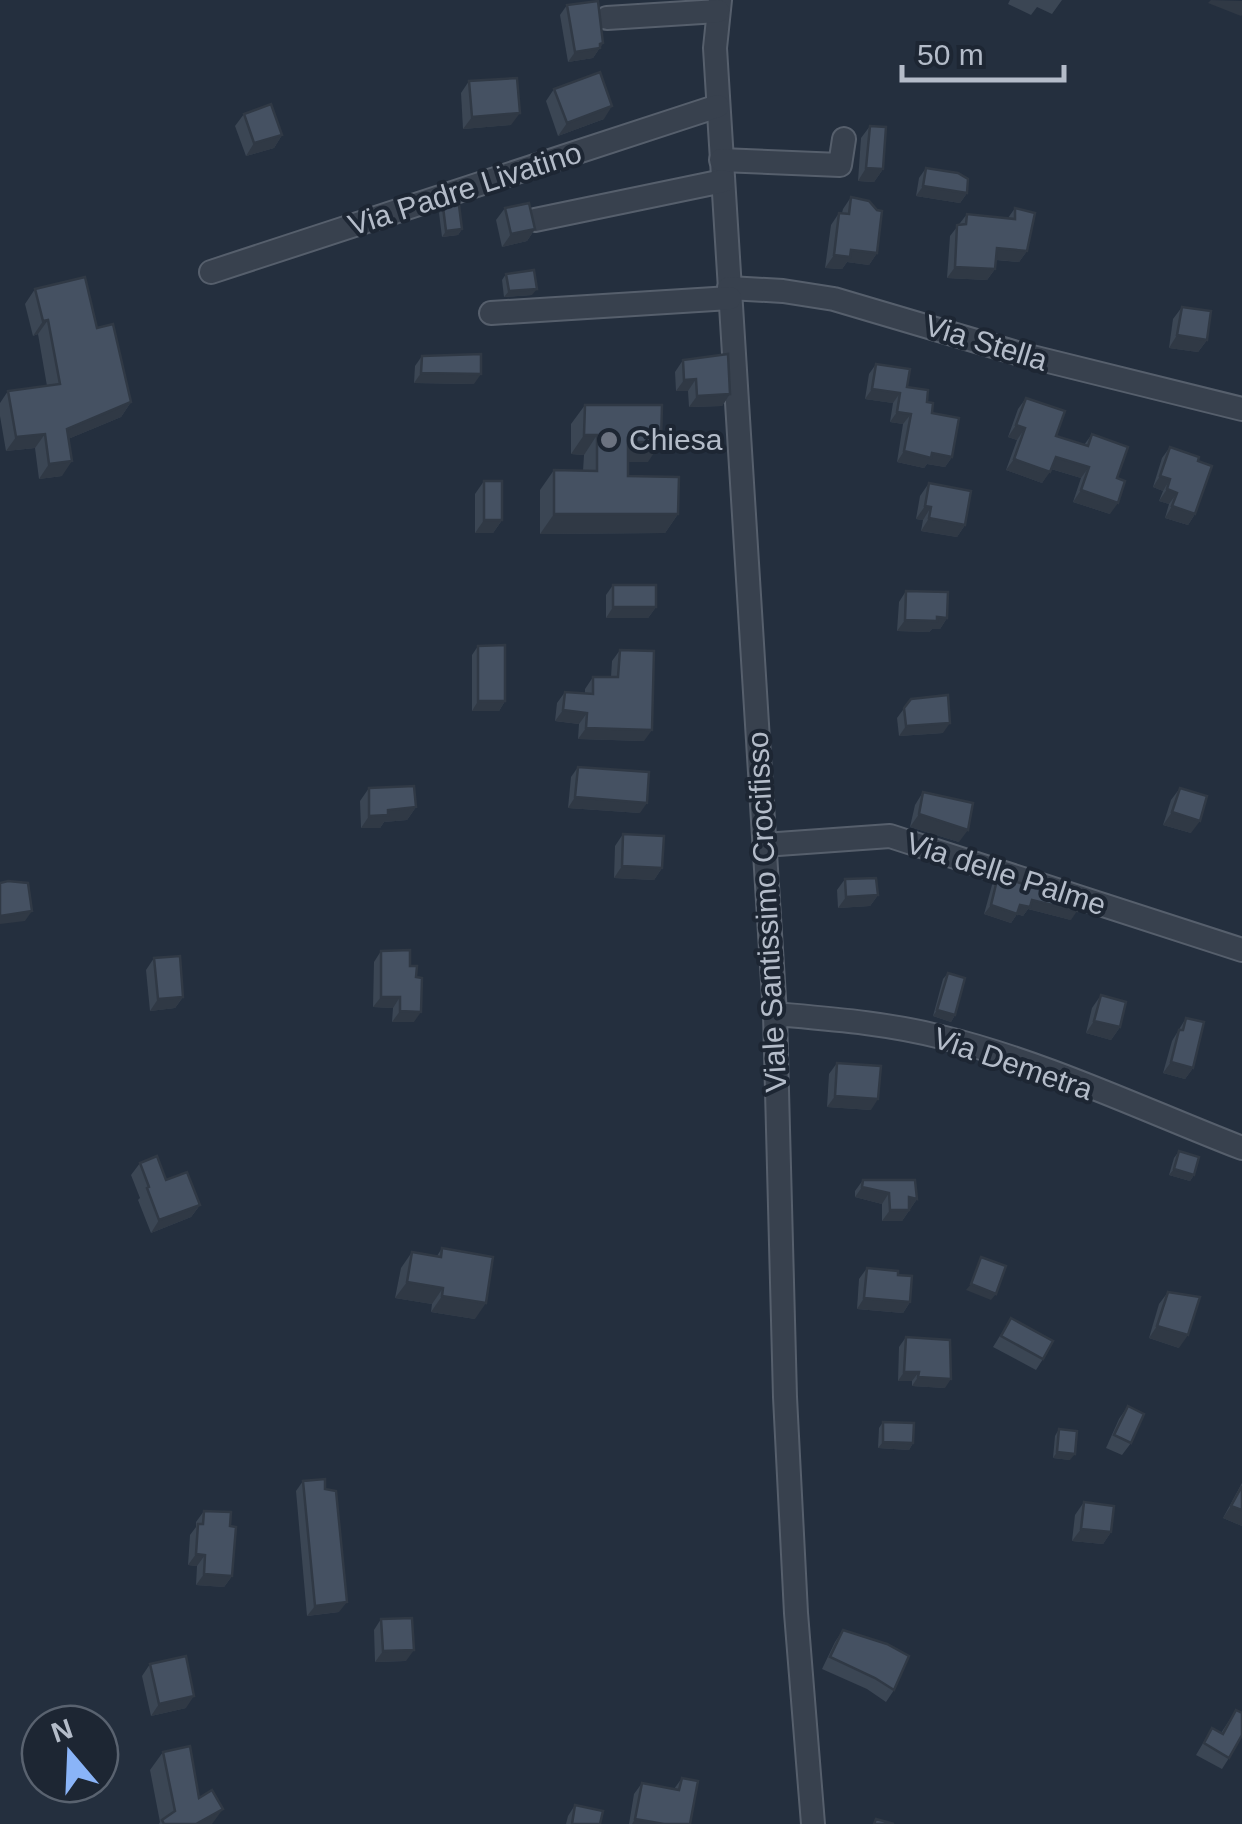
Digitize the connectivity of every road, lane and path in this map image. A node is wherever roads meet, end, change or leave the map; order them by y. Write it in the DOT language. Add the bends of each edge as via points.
graph roads {
  1 [pos="719,6"];
  2 [pos="607,18"];
  3 [pos="718,106"];
  4 [pos="844,139"];
  5 [pos="722,170"];
  6 [pos="534,220"];
  7 [pos="211,272"];
  8 [pos="730,293"];
  9 [pos="491,313"];
  10 [pos="1242,409"];
  11 [pos="764,845"];
  12 [pos="1242,950"];
  13 [pos="775,1014"];
  14 [pos="1242,1148"];
  15 [pos="813,1824"];
  1 -- 2 [label="street"];
  1 -- 3 [label="street, Viale Santissimo Crocifisso"];
  3 -- 5 [label="street, Viale Santissimo Crocifisso"];
  3 -- 7 [label="street, Via Padre Livatino"];
  4 -- 5 [label="street" via="840,165"];
  5 -- 6 [label="street"];
  5 -- 8 [label="street, Viale Santissimo Crocifisso"];
  8 -- 9 [label="street, Via Stella"];
  8 -- 10 [label="street, Via Stella" via="783,291 834,299"];
  8 -- 11 [label="street, Viale Santissimo Crocifisso"];
  11 -- 12 [label="street, Via delle Palme" via="890,836"];
  11 -- 13 [label="street, Viale Santissimo Crocifisso"];
  13 -- 14 [label="street, Via Demetra" via="946,1038"];
  13 -- 15 [label="street, Viale Santissimo Crocifisso" via="785,1397"];
}
